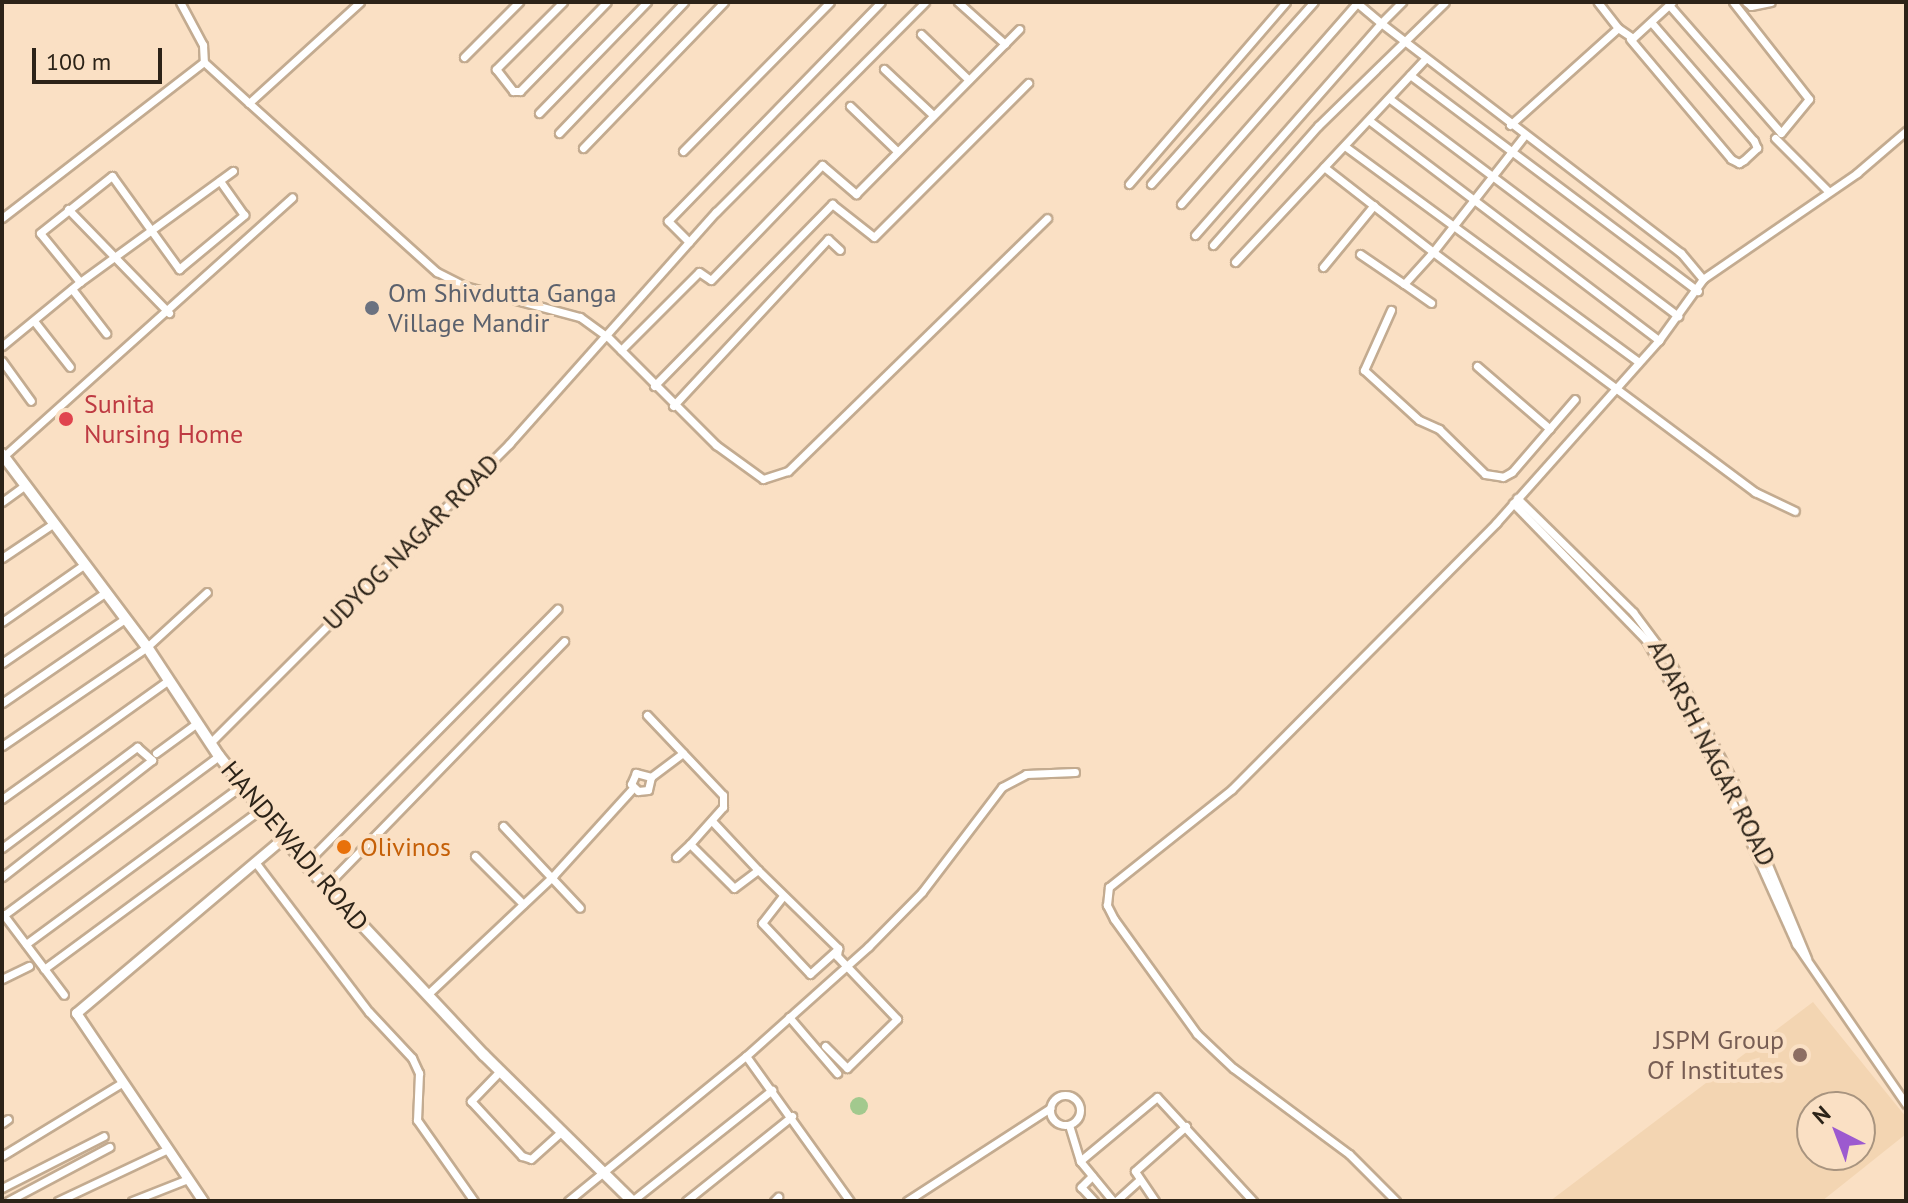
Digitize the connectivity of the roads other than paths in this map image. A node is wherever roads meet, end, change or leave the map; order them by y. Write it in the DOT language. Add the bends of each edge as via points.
graph roads {
  1 [pos="180,2"];
  2 [pos="360,2"];
  3 [pos="519,2"];
  4 [pos="563,2"];
  5 [pos="607,2"];
  6 [pos="647,2"];
  7 [pos="684,2"];
  8 [pos="724,2"];
  9 [pos="830,2"];
  10 [pos="881,2"];
  11 [pos="925,2"];
  12 [pos="958,2"];
  13 [pos="1286,2"];
  14 [pos="1314,2"];
  15 [pos="1357,2"];
  16 [pos="1402,2"];
  17 [pos="1445,2"];
  18 [pos="1598,2"];
  19 [pos="1746,2"];
  20 [pos="1771,2"];
  21 [pos="1735,3"];
  22 [pos="1671,4"];
  23 [pos="1651,22"];
  24 [pos="1381,23"];
  25 [pos="1618,28"];
  26 [pos="1019,29"];
  27 [pos="921,34"];
  28 [pos="1402,39"];
  29 [pos="1630,39"];
  30 [pos="1005,44"];
  31 [pos="464,57"];
  32 [pos="1425,59"];
  33 [pos="204,62"];
  34 [pos="884,69"];
  35 [pos="1410,75"];
  36 [pos="969,80"];
  37 [pos="1028,83"];
  38 [pos="1390,99"];
  39 [pos="249,103"];
  40 [pos="850,106"];
  41 [pos="539,113"];
  42 [pos="933,115"];
  43 [pos="1370,121"];
  44 [pos="1510,125"];
  45 [pos="1906,131"];
  46 [pos="559,133"];
  47 [pos="1524,136"];
  48 [pos="1775,138"];
  49 [pos="1346,147"];
  50 [pos="583,148"];
  51 [pos="683,151"];
  52 [pos="897,151"];
  53 [pos="1511,153"];
  54 [pos="1324,167"];
  55 [pos="233,171"];
  56 [pos="1491,179"];
  57 [pos="220,181"];
  58 [pos="1129,184"];
  59 [pos="1151,184"];
  60 [pos="1829,192"];
  61 [pos="292,198"];
  62 [pos="1181,204"];
  63 [pos="1473,204"];
  64 [pos="1374,205"];
  65 [pos="68,209"];
  66 [pos="2,218"];
  67 [pos="1047,218"];
  68 [pos="1454,226"];
  69 [pos="152,230"];
  70 [pos="1195,235"];
  71 [pos="689,242"];
  72 [pos="1213,245"];
  73 [pos="840,250"];
  74 [pos="1433,252"];
  75 [pos="1360,254"];
  76 [pos="114,257"];
  77 [pos="1235,262"];
  78 [pos="1323,267"];
  79 [pos="1703,279"];
  80 [pos="80,282"];
  81 [pos="1404,284"];
  82 [pos="72,289"];
  83 [pos="1698,291"];
  84 [pos="1431,303"];
  85 [pos="1391,310"];
  86 [pos="169,313"];
  87 [pos="1678,316"];
  88 [pos="34,321"];
  89 [pos="106,333"];
  90 [pos="608,337"];
  91 [pos="1659,340"];
  92 [pos="2,346"];
  93 [pos="621,350"];
  94 [pos="2,361"];
  95 [pos="1639,362"];
  96 [pos="1477,366"];
  97 [pos="70,367"];
  98 [pos="654,386"];
  99 [pos="1615,389"];
  100 [pos="1575,399"];
  101 [pos="31,401"];
  102 [pos="673,406"];
  103 [pos="1550,429"];
  104 [pos="1542,440"];
  105 [pos="1557,453"];
  106 [pos="3,455"];
  107 [pos="25,485"];
  108 [pos="1515,500"];
  109 [pos="2,502"];
  110 [pos="1795,511"];
  111 [pos="54,523"];
  112 [pos="2,558"];
  113 [pos="85,564"];
  114 [pos="106,592"];
  115 [pos="207,592"];
  116 [pos="557,609"];
  117 [pos="126,618"];
  118 [pos="2,622"];
  119 [pos="564,641"];
  120 [pos="147,647"];
  121 [pos="2,663"];
  122 [pos="169,680"];
  123 [pos="2,703"];
  124 [pos="647,715"];
  125 [pos="197,723"];
  126 [pos="210,743"];
  127 [pos="2,746"];
  128 [pos="156,753"];
  129 [pos="683,753"];
  130 [pos="219,756"];
  131 [pos="1075,772"];
  132 [pos="651,777"];
  133 [pos="241,786"];
  134 [pos="633,788"];
  135 [pos="2,799"];
  136 [pos="260,810"];
  137 [pos="712,821"];
  138 [pos="503,826"];
  139 [pos="283,838"];
  140 [pos="690,844"];
  141 [pos="2,848"];
  142 [pos="475,856"];
  143 [pos="676,857"];
  144 [pos="255,862"];
  145 [pos="305,864"];
  146 [pos="758,870"];
  147 [pos="553,876"];
  148 [pos="2,877"];
  149 [pos="325,887"];
  150 [pos="783,896"];
  151 [pos="523,904"];
  152 [pos="580,908"];
  153 [pos="4,918"];
  154 [pos="26,944"];
  155 [pos="838,948"];
  156 [pos="29,966"];
  157 [pos="847,966"];
  158 [pos="44,969"];
  159 [pos="2,979"];
  160 [pos="428,994"];
  161 [pos="64,995"];
  162 [pos="789,1017"];
  163 [pos="825,1046"];
  164 [pos="746,1056"];
  165 [pos="500,1071"];
  166 [pos="837,1073"];
  167 [pos="123,1082"];
  168 [pos="772,1090"];
  169 [pos="1906,1104"];
  170 [pos="1050,1108"];
  171 [pos="792,1116"];
  172 [pos="1069,1125"];
  173 [pos="1186,1126"];
  174 [pos="562,1131"];
  175 [pos="104,1136"];
  176 [pos="109,1147"];
  177 [pos="168,1149"];
  178 [pos="2,1156"];
  179 [pos="1080,1161"];
  180 [pos="603,1171"];
  181 [pos="1092,1176"];
  182 [pos="188,1179"];
  183 [pos="1138,1181"];
  184 [pos="2,1188"];
  185 [pos="202,1199"];
  186 [pos="1247,1199"];
  187 [pos="8,1201"];
  188 [pos="58,1201"];
  189 [pos="132,1201"];
  190 [pos="189,1201"];
  191 [pos="474,1201"];
  192 [pos="568,1201"];
  193 [pos="632,1201"];
  194 [pos="686,1201"];
  195 [pos="850,1201"];
  196 [pos="907,1201"];
  197 [pos="1094,1201"];
  198 [pos="1114,1201"];
  199 [pos="1155,1201"];
  200 [pos="1396,1201"];
  1 -- 33 [label="street" via="203,45"];
  2 -- 39 [label="street"];
  3 -- 31 [label="street"];
  4 -- 5 [label="street" via="496,69 513,91 520,91"];
  6 -- 41 [label="street"];
  7 -- 46 [label="street"];
  8 -- 50 [label="street"];
  9 -- 51 [label="street"];
  10 -- 71 [label="street" via="668,221"];
  11 -- 71 [label="street, UDYOG NAGAR ROAD"];
  12 -- 30 [label="street"];
  13 -- 58 [label="street"];
  14 -- 59 [label="street"];
  15 -- 24 [label="street"];
  15 -- 62 [label="street"];
  16 -- 24 [label="street"];
  17 -- 28 [label="street"];
  18 -- 25 [label="street"];
  19 -- 20 [label="street"];
  21 -- 22 [label="street" via="1809,99 1781,133"];
  22 -- 23 [label="street"];
  23 -- 29 [label="street"];
  23 -- 29 [label="street" via="1754,141 1757,148 1744,160 1731,159"];
  24 -- 28 [label="street"];
  24 -- 70 [label="street"];
  25 -- 29 [label="street"];
  25 -- 44 [label="street"];
  26 -- 30 [label="street"];
  27 -- 36 [label="street"];
  28 -- 32 [label="street"];
  28 -- 72 [label="street"];
  30 -- 36 [label="street"];
  32 -- 35 [label="street"];
  32 -- 44 [label="street"];
  33 -- 39 [label="street"];
  33 -- 66 [label="street"];
  34 -- 42 [label="street"];
  35 -- 38 [label="street"];
  35 -- 53 [label="street"];
  36 -- 42 [label="street"];
  37 -- 98 [label="street" via="874,237 832,204"];
  38 -- 43 [label="street"];
  38 -- 56 [label="street"];
  39 -- 90 [label="street" via="437,272 464,286 565,310"];
  40 -- 52 [label="street"];
  42 -- 52 [label="street"];
  43 -- 49 [label="street"];
  43 -- 63 [label="street"];
  44 -- 47 [label="street"];
  45 -- 60 [label="street"];
  47 -- 53 [label="street"];
  47 -- 79 [label="street" via="1681,253"];
  48 -- 60 [label="street"];
  49 -- 54 [label="street"];
  49 -- 68 [label="street"];
  52 -- 93 [label="street" via="856,194 822,165 711,280 699,272"];
  53 -- 56 [label="street"];
  53 -- 83 [label="street"];
  54 -- 64 [label="street"];
  54 -- 77 [label="street"];
  55 -- 57 [label="street"];
  56 -- 63 [label="street"];
  56 -- 87 [label="street"];
  57 -- 69 [label="street"];
  57 -- 69 [label="street" via="244,215 179,269"];
  60 -- 79 [label="street"];
  61 -- 86 [label="street"];
  63 -- 68 [label="street"];
  63 -- 91 [label="street"];
  64 -- 74 [label="street"];
  64 -- 78 [label="street"];
  65 -- 69 [label="street" via="112,176"];
  65 -- 76 [label="street"];
  65 -- 80 [label="street" via="40,233"];
  67 -- 102 [label="street" via="780,477 763,479 744,470"];
  68 -- 74 [label="street"];
  68 -- 95 [label="street"];
  69 -- 76 [label="street"];
  71 -- 90 [label="street, UDYOG NAGAR ROAD"];
  73 -- 102 [label="street" via="828,239"];
  74 -- 81 [label="street"];
  74 -- 99 [label="street"];
  75 -- 81 [label="street"];
  76 -- 80 [label="street"];
  76 -- 86 [label="street"];
  79 -- 83 [label="street"];
  80 -- 82 [label="street"];
  81 -- 84 [label="street"];
  82 -- 88 [label="street"];
  82 -- 89 [label="street"];
  83 -- 87 [label="street"];
  85 -- 104 [label="street" via="1364,370 1419,420 1439,429 1467,461 1495,478 1512,472"];
  86 -- 106 [label="street"];
  87 -- 91 [label="street"];
  88 -- 92 [label="street"];
  88 -- 97 [label="street"];
  90 -- 93 [label="street"];
  90 -- 126 [label="street, UDYOG NAGAR ROAD"];
  91 -- 95 [label="street"];
  93 -- 98 [label="street"];
  94 -- 101 [label="street"];
  95 -- 99 [label="street"];
  96 -- 103 [label="street"];
  98 -- 102 [label="street"];
  99 -- 105 [label="street"];
  99 -- 110 [label="street" via="1755,492"];
  100 -- 103 [label="street"];
  103 -- 104 [label="street"];
  104 -- 105 [label="street"];
  105 -- 108 [label="street"];
  106 -- 107 [label="main road, HANDEWADI ROAD"];
  107 -- 109 [label="street"];
  107 -- 111 [label="main road, HANDEWADI ROAD"];
  108 -- 169 [label="street, ADARSH NAGAR ROAD" via="1633,612 1671,663 1745,807 1807,960"];
  108 -- 200 [label="street" via="1232,789 1113,879 1107,905 1182,1016 1213,1050 1318,1128"];
  111 -- 112 [label="street"];
  111 -- 113 [label="main road, HANDEWADI ROAD"];
  113 -- 114 [label="main road, HANDEWADI ROAD"];
  113 -- 118 [label="street"];
  114 -- 117 [label="main road, HANDEWADI ROAD"];
  114 -- 121 [label="street"];
  115 -- 120 [label="street"];
  116 -- 145 [label="street"];
  117 -- 120 [label="main road, HANDEWADI ROAD"];
  117 -- 123 [label="street"];
  119 -- 149 [label="street"];
  120 -- 122 [label="main road, HANDEWADI ROAD"];
  120 -- 127 [label="street"];
  122 -- 125 [label="main road, HANDEWADI ROAD"];
  122 -- 135 [label="street"];
  124 -- 129 [label="street"];
  125 -- 126 [label="main road, HANDEWADI ROAD"];
  125 -- 128 [label="street"];
  126 -- 130 [label="main road, HANDEWADI ROAD"];
  129 -- 132 [label="street"];
  129 -- 137 [label="street" via="723,795 723,807"];
  130 -- 133 [label="main road, HANDEWADI ROAD"];
  130 -- 153 [label="street"];
  131 -- 157 [label="street" via="1026,774 1002,787 922,892"];
  132 -- 134 [label="street" via="648,790"];
  132 -- 134 [label="street" via="636,773"];
  133 -- 136 [label="main road, HANDEWADI ROAD"];
  133 -- 154 [label="street"];
  134 -- 147 [label="street"];
  136 -- 139 [label="main road, HANDEWADI ROAD"];
  136 -- 158 [label="street"];
  137 -- 140 [label="street"];
  137 -- 146 [label="street"];
  138 -- 147 [label="street"];
  139 -- 144 [label="street"];
  139 -- 145 [label="main road, HANDEWADI ROAD"];
  140 -- 143 [label="street"];
  140 -- 146 [label="street" via="734,888"];
  141 -- 148 [label="street" via="137,747 152,760"];
  142 -- 151 [label="street"];
  144 -- 167 [label="street" via="76,1013"];
  144 -- 191 [label="street" via="369,1012 412,1058 419,1073 417,1120"];
  145 -- 149 [label="main road, HANDEWADI ROAD"];
  146 -- 150 [label="street"];
  147 -- 151 [label="street"];
  147 -- 152 [label="street"];
  149 -- 160 [label="main road, HANDEWADI ROAD"];
  150 -- 155 [label="street"];
  150 -- 155 [label="street" via="762,923 810,974"];
  151 -- 160 [label="street"];
  153 -- 154 [label="street"];
  154 -- 158 [label="street"];
  155 -- 157 [label="street"];
  156 -- 159 [label="street"];
  157 -- 162 [label="street"];
  157 -- 163 [label="street" via="897,1019 847,1068"];
  158 -- 161 [label="street"];
  160 -- 165 [label="main road, HANDEWADI ROAD"];
  162 -- 164 [label="street"];
  162 -- 166 [label="street"];
  164 -- 168 [label="street"];
  164 -- 180 [label="street"];
  165 -- 174 [label="main road, HANDEWADI ROAD"];
  165 -- 174 [label="street" via="471,1101 522,1156 531,1159"];
  167 -- 177 [label="street"];
  167 -- 178 [label="street"];
  168 -- 171 [label="street"];
  168 -- 193 [label="street"];
  170 -- 172 [label="street" via="1057,1123"];
  170 -- 172 [label="street" via="1056,1098 1073,1097 1080,1112"];
  170 -- 196 [label="street"];
  171 -- 194 [label="street"];
  171 -- 195 [label="street"];
  172 -- 179 [label="street"];
  173 -- 179 [label="street" via="1157,1097"];
  173 -- 183 [label="street" via="1135,1171"];
  173 -- 186 [label="street"];
  174 -- 180 [label="main road, HANDEWADI ROAD"];
  175 -- 184 [label="street"];
  176 -- 187 [label="street"];
  177 -- 182 [label="street"];
  177 -- 188 [label="street"];
  179 -- 181 [label="street"];
  180 -- 192 [label="street"];
  180 -- 193 [label="main road, HANDEWADI ROAD"];
  181 -- 197 [label="street" via="1081,1187"];
  181 -- 198 [label="street"];
  182 -- 185 [label="street"];
  182 -- 189 [label="street"];
  183 -- 198 [label="street"];
  183 -- 199 [label="street"];
  185 -- 190 [label="street"];
}
